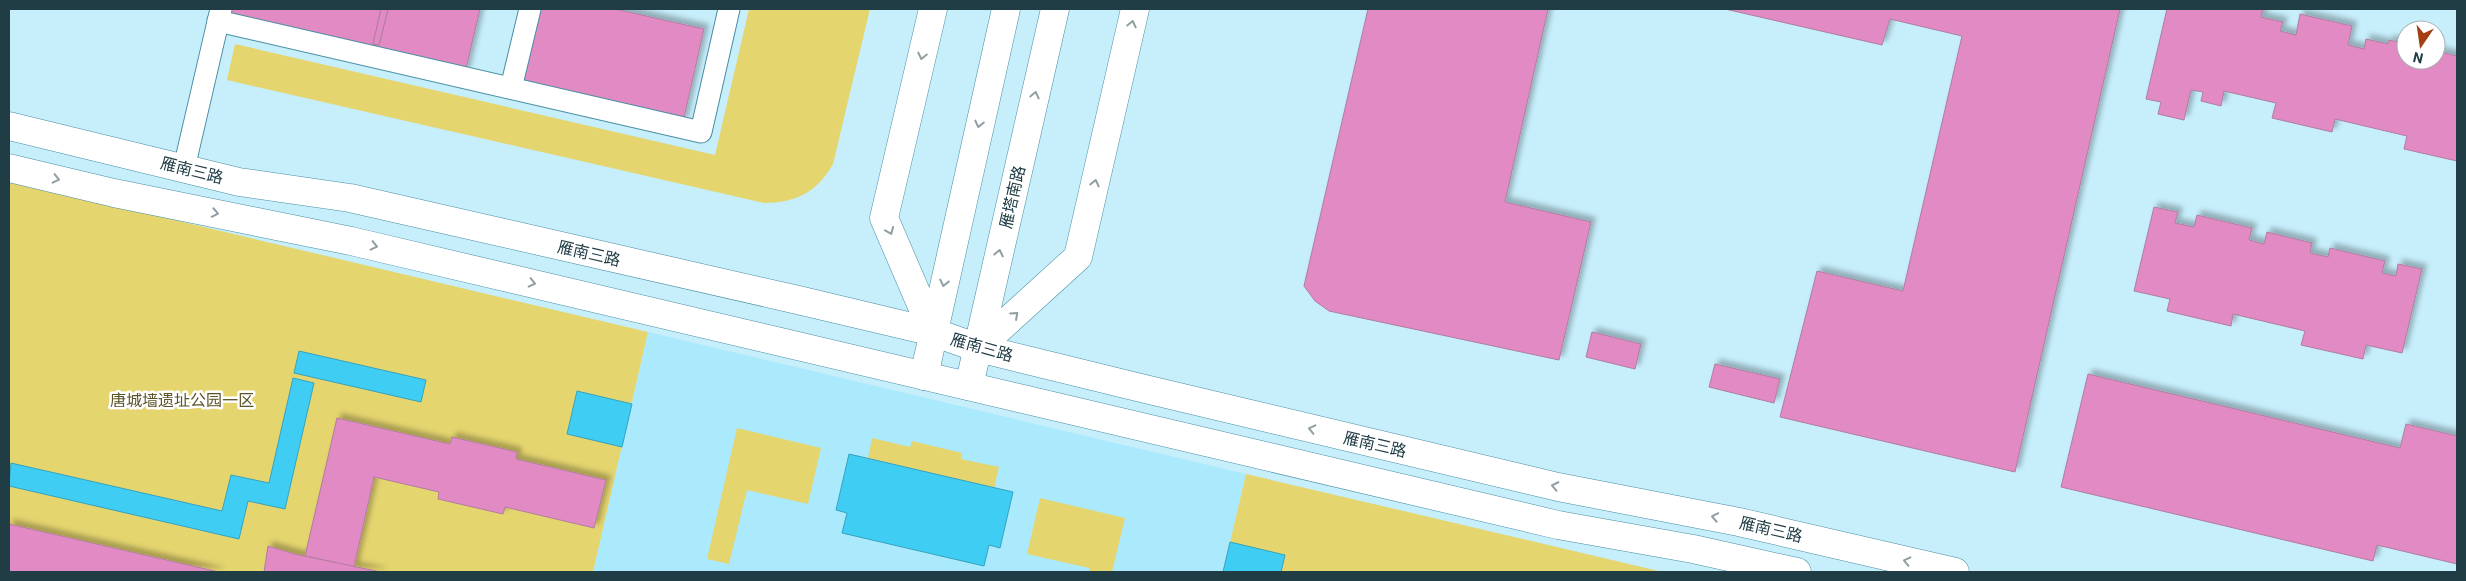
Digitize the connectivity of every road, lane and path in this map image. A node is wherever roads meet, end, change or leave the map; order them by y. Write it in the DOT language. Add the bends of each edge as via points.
graph roads {
  1 [pos="530,9"];
  2 [pos="729,9"];
  3 [pos="933,9"];
  4 [pos="1006,9"];
  5 [pos="1055,9"];
  6 [pos="1135,9"];
  7 [pos="219,15"];
  8 [pos="511,88"];
  9 [pos="9,126"];
  10 [pos="9,168"];
  11 [pos="184,168"];
  12 [pos="933,332"];
  13 [pos="978,348"];
  14 [pos="924,376"];
  15 [pos="970,386"];
  16 [pos="1797,572"];
  17 [pos="1955,572"];
  1 -- 8 [label="lane"];
  2 -- 8 [label="lane" via="701,132"];
  3 -- 12 [label="street, one-way" via="884,218"];
  4 -- 12 [label="street, one-way"];
  13 -- 5 [label="street, 雁塔南路, one-way"];
  13 -- 6 [label="street, one-way" via="1078,258"];
  7 -- 8 [label="lane"];
  7 -- 11 [label="lane"];
  9 -- 11 [label="street, 雁南三路"];
  10 -- 14 [label="street, one-way" via="350,241"];
  11 -- 12 [label="street, 雁南三路" via="239,182 350,198"];
  12 -- 13 [label="street, 雁南三路"];
  12 -- 14 [label="street"];
  13 -- 15 [label="street, 雁塔南路"];
  17 -- 13 [label="street, 雁南三路, one-way" via="1739,522 1558,487"];
  14 -- 15 [label="street"];
  15 -- 16 [label="street" via="1558,525 1693,549"];
}
